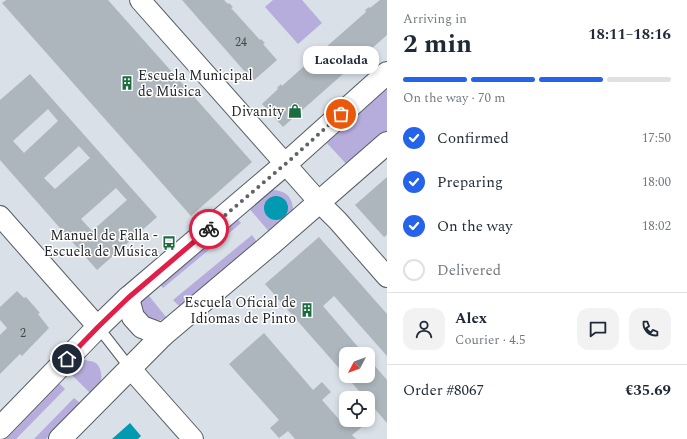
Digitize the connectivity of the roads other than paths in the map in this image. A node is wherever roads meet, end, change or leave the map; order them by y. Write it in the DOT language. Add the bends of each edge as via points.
graph roads {
  1 [pos="140,0"];
  2 [pos="387,73"];
  3 [pos="387,143"];
  4 [pos="285,164"];
  5 [pos="319,202"];
  6 [pos="0,216"];
  7 [pos="387,277"];
  8 [pos="128,298"];
  9 [pos="98,327"];
  10 [pos="163,335"];
  11 [pos="130,368"];
  12 [pos="0,428"];
  13 [pos="60,439"];
  14 [pos="193,439"];
  1 -- 4 [label="street"];
  2 -- 4 [label="street"];
  3 -- 5 [label="street"];
  4 -- 5 [label="street"];
  4 -- 8 [label="street"];
  5 -- 7 [label="street"];
  5 -- 10 [label="street"];
  6 -- 9 [label="street"];
  8 -- 9 [label="street"];
  8 -- 10 [label="street" via="133,317 142,327"];
  9 -- 11 [label="lane"];
  9 -- 12 [label="street"];
  10 -- 11 [label="street"];
  11 -- 13 [label="street"];
  11 -- 14 [label="street"];
}
